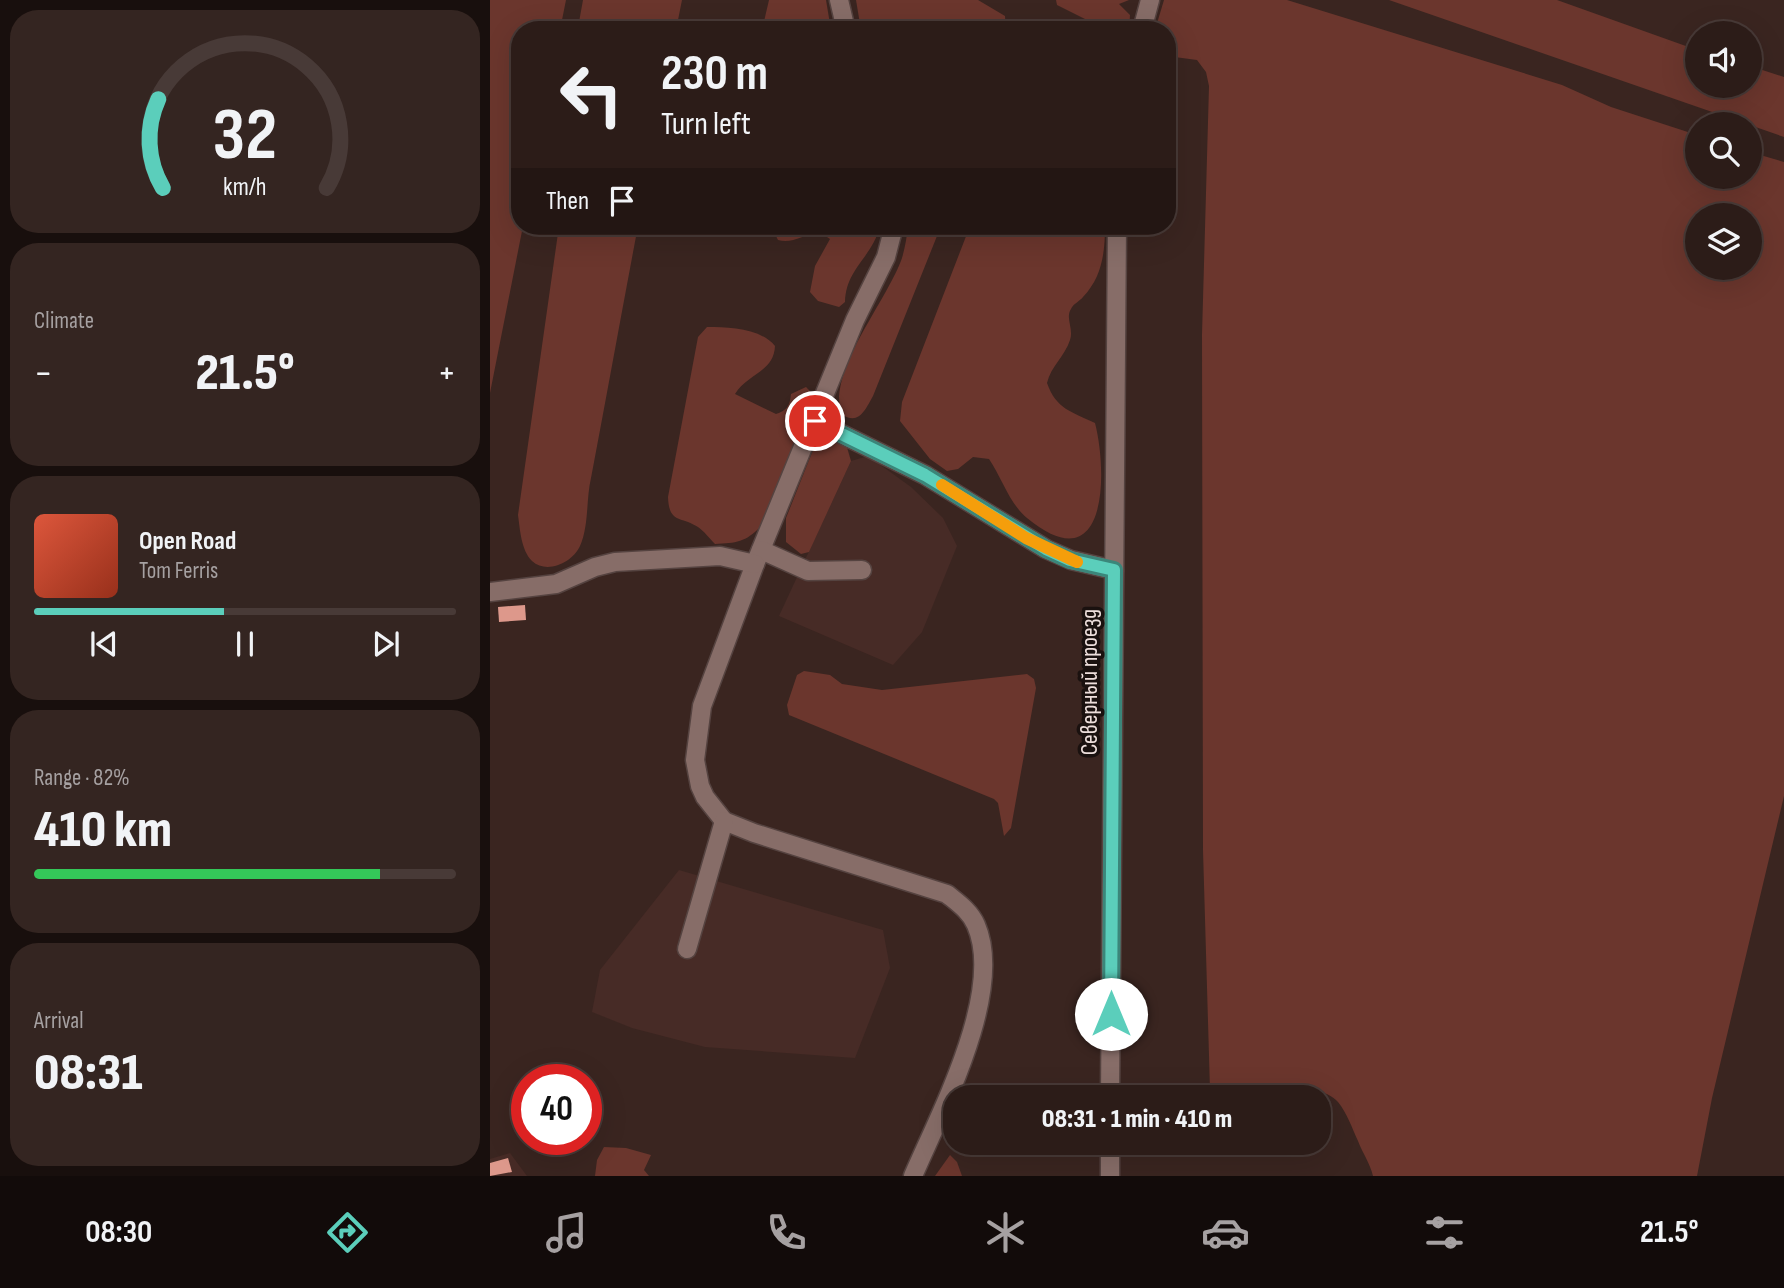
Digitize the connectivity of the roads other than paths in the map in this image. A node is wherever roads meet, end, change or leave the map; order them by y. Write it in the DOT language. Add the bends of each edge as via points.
graph roads {
  1 [pos="839,0"];
  2 [pos="1150,0"];
  3 [pos="844,21"];
  4 [pos="1144,21"];
  5 [pos="892,235"];
  6 [pos="1117,235"];
  7 [pos="815,421"];
  8 [pos="758,557"];
  9 [pos="862,570"];
  10 [pos="1114,570"];
  11 [pos="490,592"];
  12 [pos="724,821"];
  13 [pos="687,949"];
  14 [pos="1111,1085"];
  15 [pos="1110,1155"];
  16 [pos="913,1176"];
  17 [pos="1110,1176"];
  1 -- 3 [label="street"];
  2 -- 4 [label="street"];
  5 -- 7 [label="street"];
  6 -- 10 [label="street, Северный проезд"];
  7 -- 8 [label="street"];
  7 -- 10 [label="street" via="925,475 1046,549"];
  8 -- 9 [label="street" via="817,572"];
  8 -- 11 [label="street" via="615,562 556,584"];
  8 -- 12 [label="street" via="713,672 695,738 700,786"];
  10 -- 14 [label="street, Северный проезд"];
  12 -- 13 [label="street"];
  12 -- 16 [label="street" via="947,894 966,909 976,925 982,975 972,1031"];
  15 -- 17 [label="street"];
}
